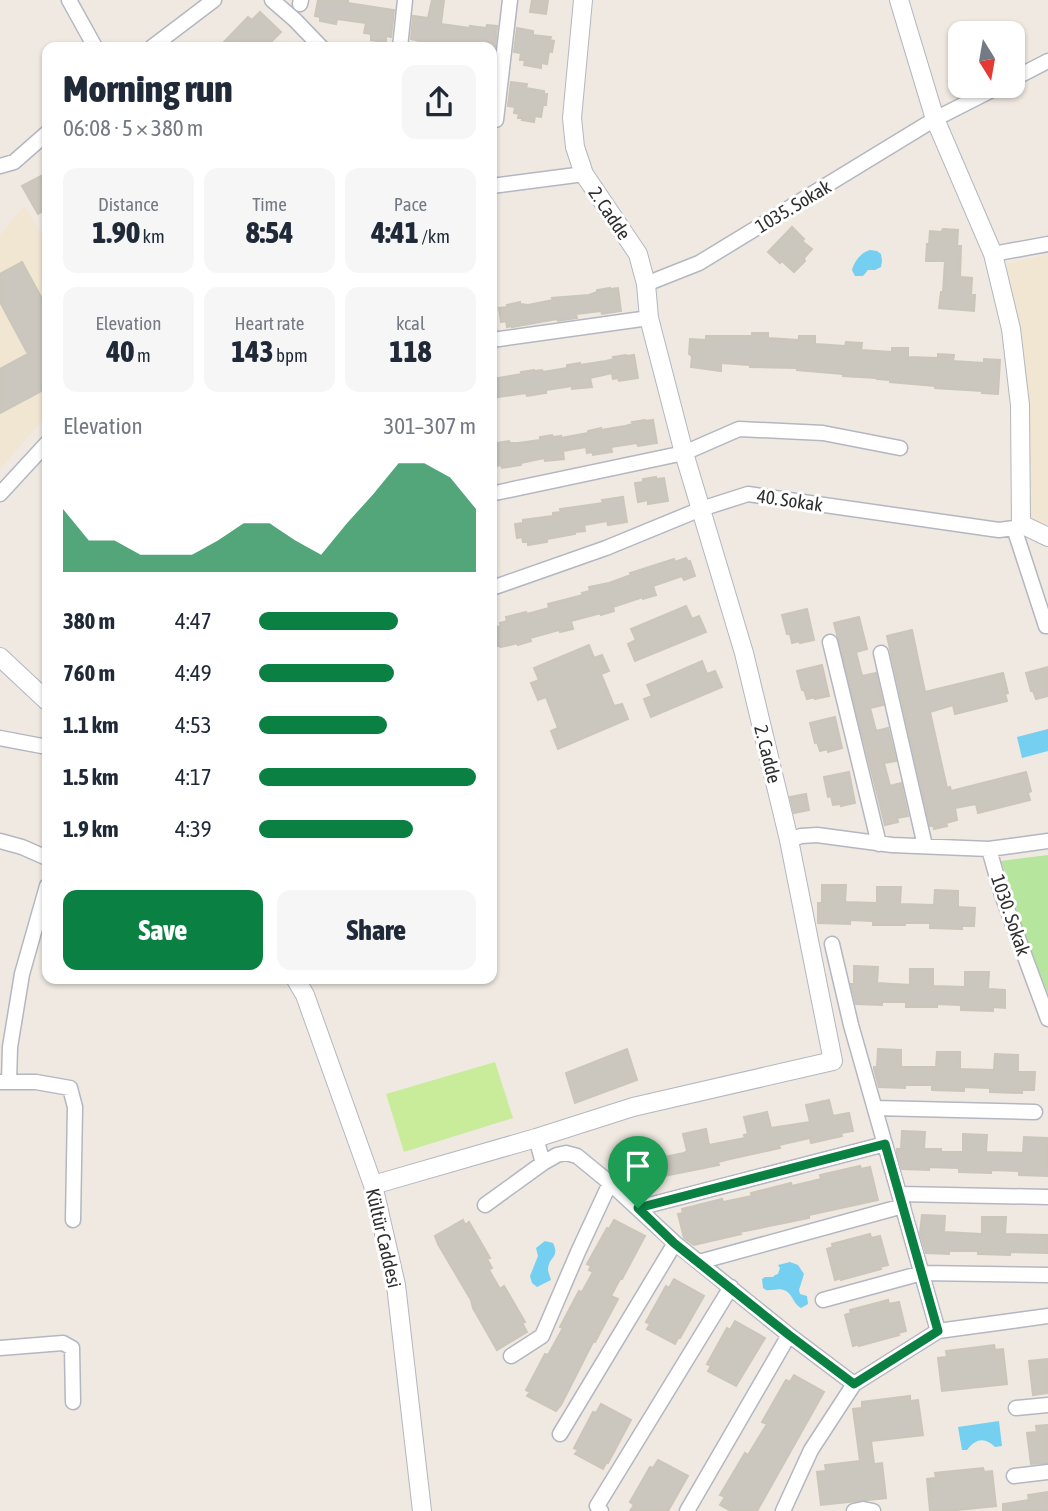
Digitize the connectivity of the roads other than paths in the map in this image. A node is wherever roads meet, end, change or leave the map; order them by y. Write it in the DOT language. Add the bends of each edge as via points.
graph roads {
  1 [pos="69,0"];
  2 [pos="214,0"];
  3 [pos="272,0"];
  4 [pos="405,0"];
  5 [pos="510,0"];
  6 [pos="583,0"];
  7 [pos="904,1"];
  8 [pos="92,42"];
  9 [pos="159,42"];
  10 [pos="316,42"];
  11 [pos="401,42"];
  12 [pos="1048,61"];
  13 [pos="1026,72"];
  14 [pos="976,98"];
  15 [pos="497,111"];
  16 [pos="935,119"];
  17 [pos="42,137"];
  18 [pos="0,166"];
  19 [pos="584,174"];
  20 [pos="497,185"];
  21 [pos="1048,244"];
  22 [pos="993,254"];
  23 [pos="646,284"];
  24 [pos="649,318"];
  25 [pos="497,339"];
  26 [pos="42,448"];
  27 [pos="900,448"];
  28 [pos="684,453"];
  29 [pos="497,493"];
  30 [pos="0,494"];
  31 [pos="701,509"];
  32 [pos="1017,526"];
  33 [pos="1048,537"];
  34 [pos="497,586"];
  35 [pos="1048,626"];
  36 [pos="830,642"];
  37 [pos="881,653"];
  38 [pos="0,657"];
  39 [pos="42,696"];
  40 [pos="0,738"];
  41 [pos="42,746"];
  42 [pos="789,840"];
  43 [pos="0,841"];
  44 [pos="1048,841"];
  45 [pos="879,844"];
  46 [pos="925,846"];
  47 [pos="989,849"];
  48 [pos="42,856"];
  49 [pos="42,904"];
  50 [pos="832,944"];
  51 [pos="299,984"];
  52 [pos="1048,1019"];
  53 [pos="5,1082"];
  54 [pos="875,1108"];
  55 [pos="1035,1112"];
  56 [pos="536,1138"];
  57 [pos="885,1144"];
  58 [pos="543,1163"];
  59 [pos="610,1183"];
  60 [pos="373,1185"];
  61 [pos="1048,1197"];
  62 [pos="902,1200"];
  63 [pos="485,1205"];
  64 [pos="638,1208"];
  65 [pos="73,1220"];
  66 [pos="674,1243"];
  67 [pos="699,1262"];
  68 [pos="922,1273"];
  69 [pos="1048,1275"];
  70 [pos="732,1287"];
  71 [pos="822,1300"];
  72 [pos="1048,1316"];
  73 [pos="938,1331"];
  74 [pos="789,1335"];
  75 [pos="0,1348"];
  76 [pos="511,1356"];
  77 [pos="854,1384"];
  78 [pos="73,1402"];
  79 [pos="1048,1405"];
  80 [pos="1016,1408"];
  81 [pos="560,1434"];
  82 [pos="1048,1472"];
  83 [pos="1014,1476"];
  84 [pos="422,1511"];
  85 [pos="601,1511"];
  86 [pos="687,1511"];
  87 [pos="783,1511"];
  88 [pos="854,1511"];
  89 [pos="873,1511"];
  1 -- 8 [label="street"];
  2 -- 9 [label="street"];
  3 -- 10 [label="street"];
  4 -- 11 [label="street"];
  5 -- 15 [label="street"];
  6 -- 19 [label="street, 2. Cadde" via="572,118"];
  7 -- 16 [label="street"];
  12 -- 13 [label="street"];
  14 -- 16 [label="street, 1035. Sokak"];
  16 -- 22 [label="street"];
  16 -- 23 [label="street, 1035. Sokak" via="699,263"];
  17 -- 18 [label="street" via="13,162"];
  19 -- 20 [label="street"];
  19 -- 23 [label="street, 2. Cadde" via="638,254"];
  21 -- 22 [label="street"];
  22 -- 32 [label="street" via="1011,329 1020,405"];
  23 -- 24 [label="street, 2. Cadde"];
  24 -- 25 [label="street"];
  24 -- 28 [label="street, 2. Cadde"];
  26 -- 30 [label="street"];
  27 -- 28 [label="street" via="823,433 740,429"];
  28 -- 29 [label="street"];
  28 -- 31 [label="street, 2. Cadde"];
  31 -- 32 [label="street, 40. Sokak" via="748,494 999,530"];
  31 -- 34 [label="street, 40. Sokak"];
  31 -- 42 [label="street, 2. Cadde" via="744,653"];
  32 -- 33 [label="street"];
  32 -- 35 [label="street"];
  36 -- 45 [label="street"];
  37 -- 46 [label="street"];
  38 -- 39 [label="street"];
  40 -- 41 [label="street"];
  42 -- 45 [label="street" via="817,835"];
  42 -- 56 [label="street, 2. Cadde" via="833,1061 633,1107"];
  43 -- 48 [label="street"];
  44 -- 47 [label="street"];
  45 -- 46 [label="street"];
  46 -- 47 [label="street"];
  47 -- 52 [label="street, 1030. Sokak"];
  49 -- 53 [label="street" via="22,974"];
  50 -- 54 [label="street"];
  51 -- 60 [label="street, Kültür Caddesi"];
  53 -- 65 [label="street" via="69,1088 75,1107"];
  54 -- 55 [label="street"];
  54 -- 57 [label="street"];
  56 -- 58 [label="street"];
  56 -- 60 [label="street, 2. Cadde"];
  57 -- 62 [label="street"];
  57 -- 64 [label="street"];
  58 -- 59 [label="street" via="566,1153 577,1156"];
  58 -- 63 [label="street"];
  59 -- 64 [label="street"];
  59 -- 76 [label="street" via="542,1336"];
  60 -- 84 [label="street, Kültür Caddesi" via="396,1284"];
  61 -- 62 [label="street"];
  62 -- 67 [label="street"];
  62 -- 68 [label="street"];
  64 -- 66 [label="street"];
  66 -- 67 [label="street"];
  66 -- 81 [label="street"];
  67 -- 70 [label="street"];
  68 -- 69 [label="street"];
  68 -- 71 [label="street"];
  68 -- 73 [label="street"];
  70 -- 74 [label="street"];
  70 -- 85 [label="street" via="597,1506"];
  72 -- 73 [label="street"];
  73 -- 77 [label="street"];
  74 -- 77 [label="street"];
  74 -- 86 [label="street"];
  75 -- 78 [label="street" via="63,1343 72,1348"];
  77 -- 87 [label="street" via="811,1450"];
  79 -- 80 [label="street"];
  82 -- 83 [label="street"];
  88 -- 89 [label="street"];
}
